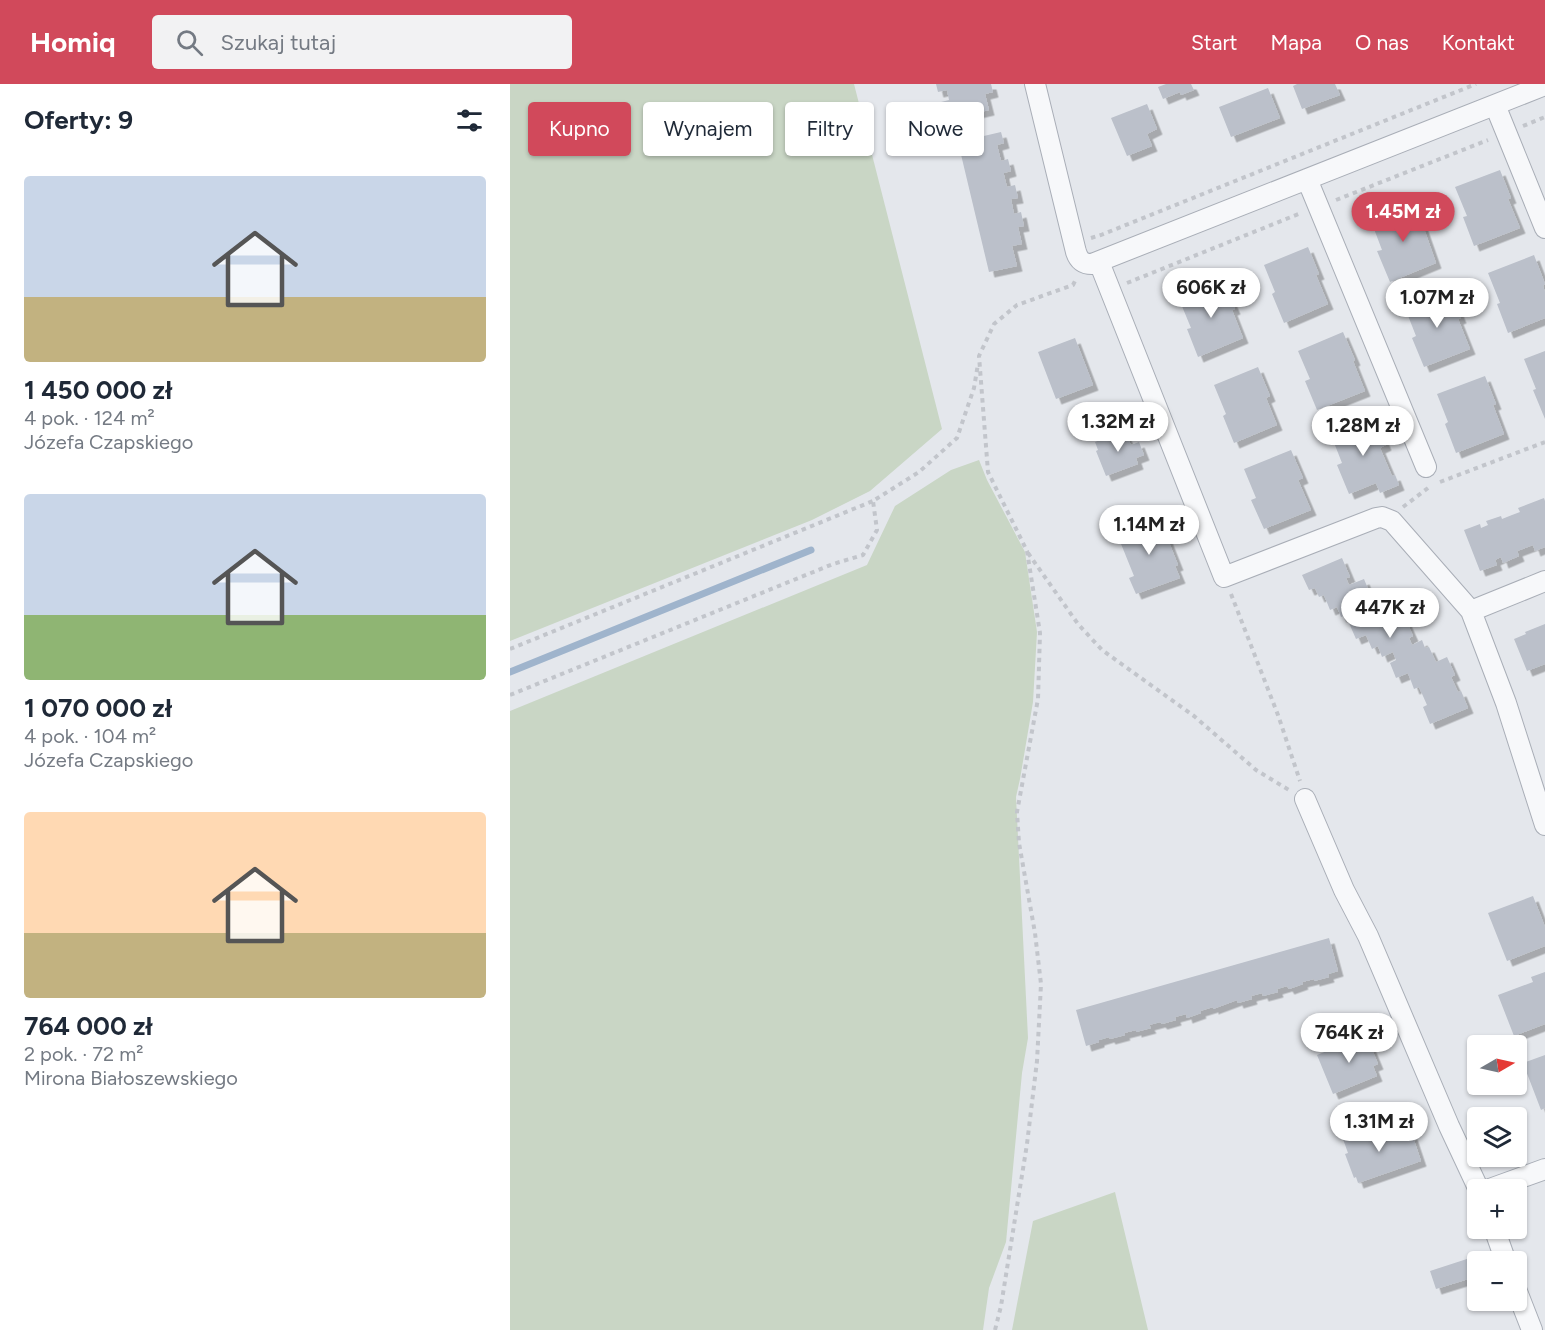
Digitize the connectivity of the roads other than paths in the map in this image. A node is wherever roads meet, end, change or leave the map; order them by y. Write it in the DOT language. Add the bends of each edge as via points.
graph roads {
  1 [pos="1035,84"];
  2 [pos="1545,85"];
  3 [pos="1495,105"];
  4 [pos="1307,179"];
  5 [pos="1545,228"];
  6 [pos="1091,262"];
  7 [pos="1426,467"];
  8 [pos="1545,581"];
  9 [pos="1471,611"];
  10 [pos="1305,799"];
  11 [pos="1545,825"];
  12 [pos="1545,1169"];
  13 [pos="1474,1179"];
  14 [pos="1517,1179"];
  15 [pos="1525,1311"];
  16 [pos="1532,1330"];
  1 -- 6 [label="street" via="1078,259"];
  2 -- 3 [label="street"];
  3 -- 4 [label="street"];
  3 -- 5 [label="street"];
  4 -- 6 [label="street"];
  4 -- 7 [label="street"];
  6 -- 9 [label="street" via="1224,577 1382,517 1397,525"];
  8 -- 9 [label="street"];
  9 -- 11 [label="street" via="1506,703"];
  10 -- 13 [label="street"];
  12 -- 14 [label="street"];
  15 -- 16 [label="street"];
}
